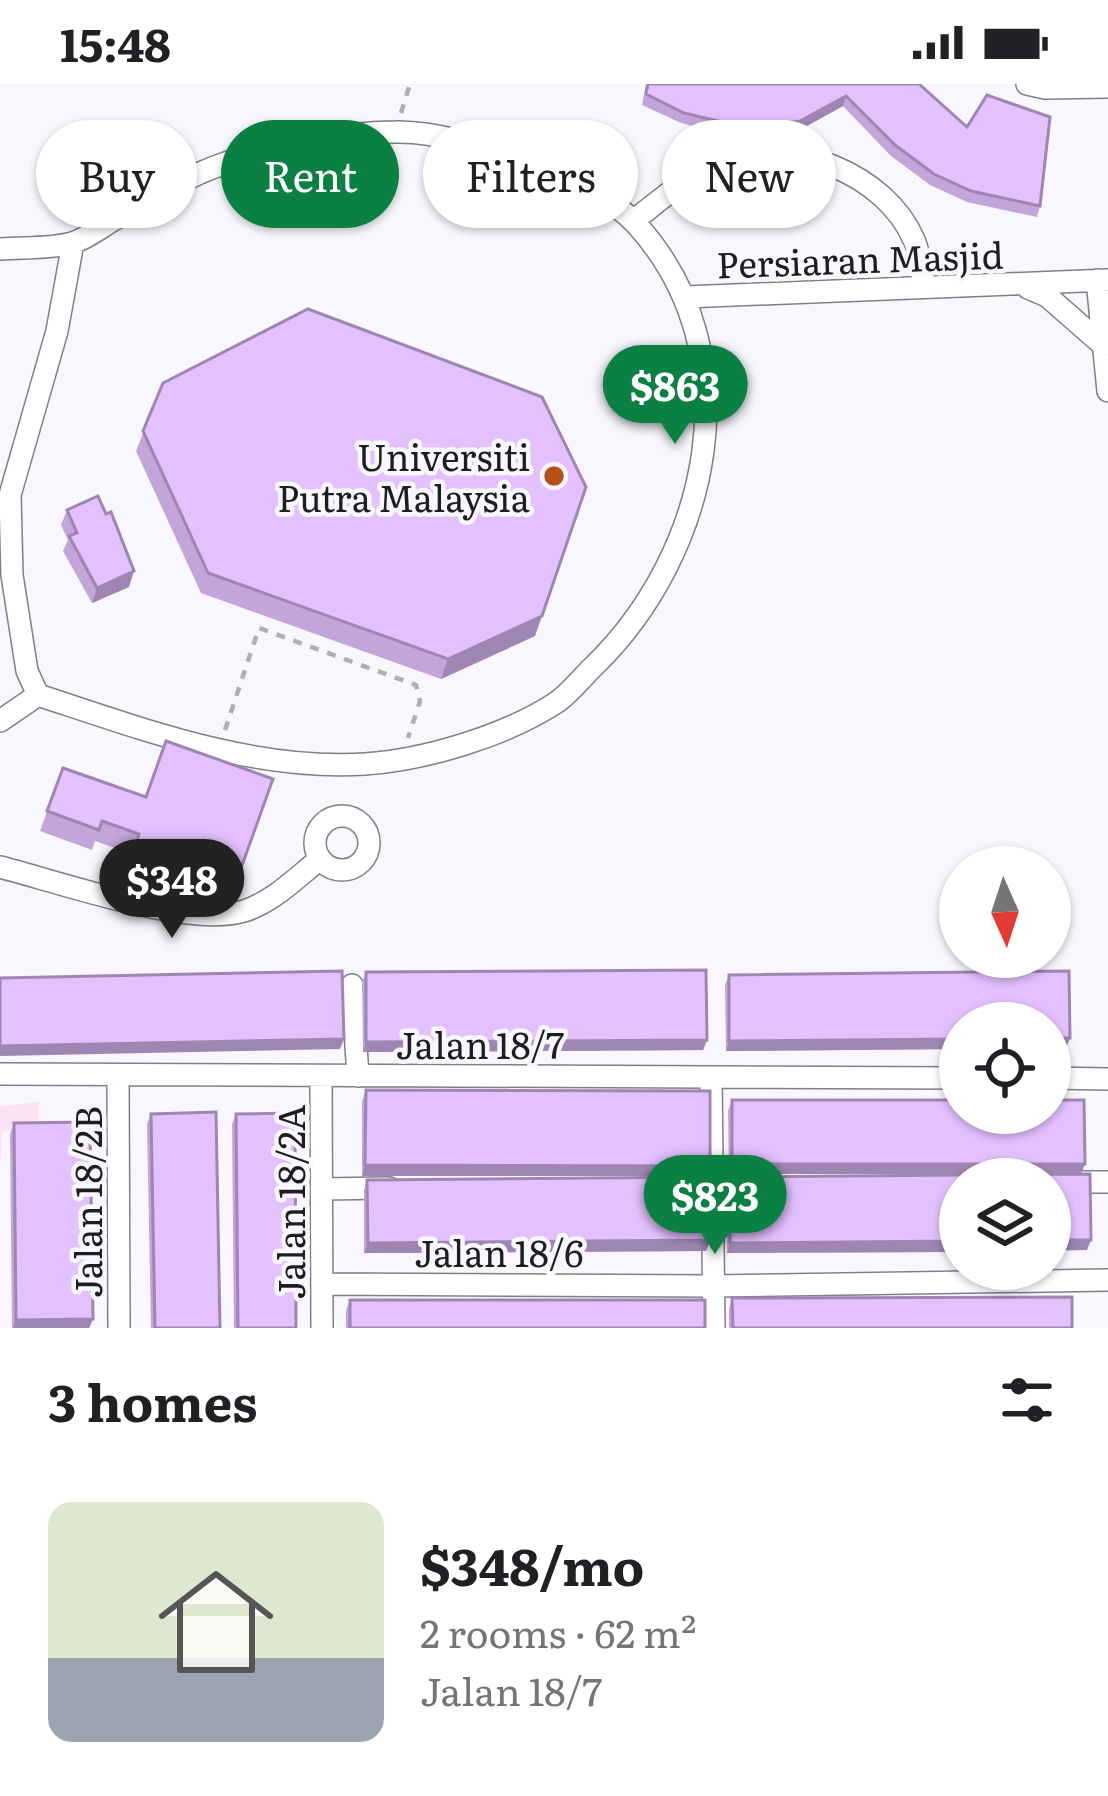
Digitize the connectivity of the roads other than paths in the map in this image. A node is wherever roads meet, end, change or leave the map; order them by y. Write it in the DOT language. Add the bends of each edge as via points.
graph roads {
  1 [pos="1027,84"];
  2 [pos="1108,86"];
  3 [pos="423,134"];
  4 [pos="638,218"];
  5 [pos="638,226"];
  6 [pos="73,243"];
  7 [pos="0,250"];
  8 [pos="1102,280"];
  9 [pos="924,285"];
  10 [pos="1021,285"];
  11 [pos="686,297"];
  12 [pos="1105,341"];
  13 [pos="1108,391"];
  14 [pos="38,695"];
  15 [pos="0,721"];
  16 [pos="320,859"];
  17 [pos="0,867"];
  18 [pos="352,985"];
  19 [pos="0,1074"];
  20 [pos="118,1075"];
  21 [pos="321,1076"];
  22 [pos="358,1076"];
  23 [pos="711,1077"];
  24 [pos="939,1078"];
  25 [pos="1071,1078"];
  26 [pos="1108,1078"];
  27 [pos="1071,1182"];
  28 [pos="1108,1182"];
  29 [pos="712,1183"];
  30 [pos="780,1183"];
  31 [pos="666,1184"];
  32 [pos="414,1188"];
  33 [pos="322,1189"];
  34 [pos="1108,1280"];
  35 [pos="322,1284"];
  36 [pos="714,1286"];
  37 [pos="119,1328"];
  38 [pos="322,1328"];
  39 [pos="714,1328"];
  1 -- 2 [label="street"];
  3 -- 6 [label="street" via="280,148 202,172"];
  4 -- 9 [label="street" via="728,159 779,151 862,182 894,208 915,241"];
  5 -- 11 [label="street"];
  6 -- 7 [label="street"];
  6 -- 14 [label="street" via="10,495 12,575"];
  8 -- 10 [label="street, Persiaran Masjid"];
  8 -- 12 [label="street"];
  9 -- 10 [label="street, Persiaran Masjid"];
  9 -- 11 [label="street, Persiaran Masjid"];
  10 -- 12 [label="street"];
  11 -- 14 [label="street" via="704,363 707,436 680,544 629,632 556,703 462,746 365,764 219,749"];
  12 -- 13 [label="street"];
  14 -- 15 [label="street"];
  16 -- 17 [label="street" via="269,900 192,916"];
  18 -- 22 [label="street"];
  19 -- 20 [label="street, Jalan 18/7"];
  20 -- 21 [label="street, Jalan 18/7"];
  20 -- 37 [label="street, Jalan 18/2B"];
  21 -- 22 [label="street, Jalan 18/7"];
  21 -- 33 [label="street, Jalan 18/2A"];
  22 -- 23 [label="street, Jalan 18/7"];
  23 -- 24 [label="street, Jalan 18/7"];
  23 -- 29 [label="street"];
  25 -- 26 [label="street"];
  27 -- 28 [label="street"];
  29 -- 30 [label="street"];
  29 -- 31 [label="street"];
  29 -- 36 [label="street"];
  32 -- 33 [label="street"];
  33 -- 35 [label="street, Jalan 18/2A"];
  34 -- 36 [label="street, Jalan 18/6"];
  35 -- 36 [label="street, Jalan 18/6"];
  35 -- 38 [label="street, Jalan 18/2A"];
  36 -- 39 [label="street"];
}
